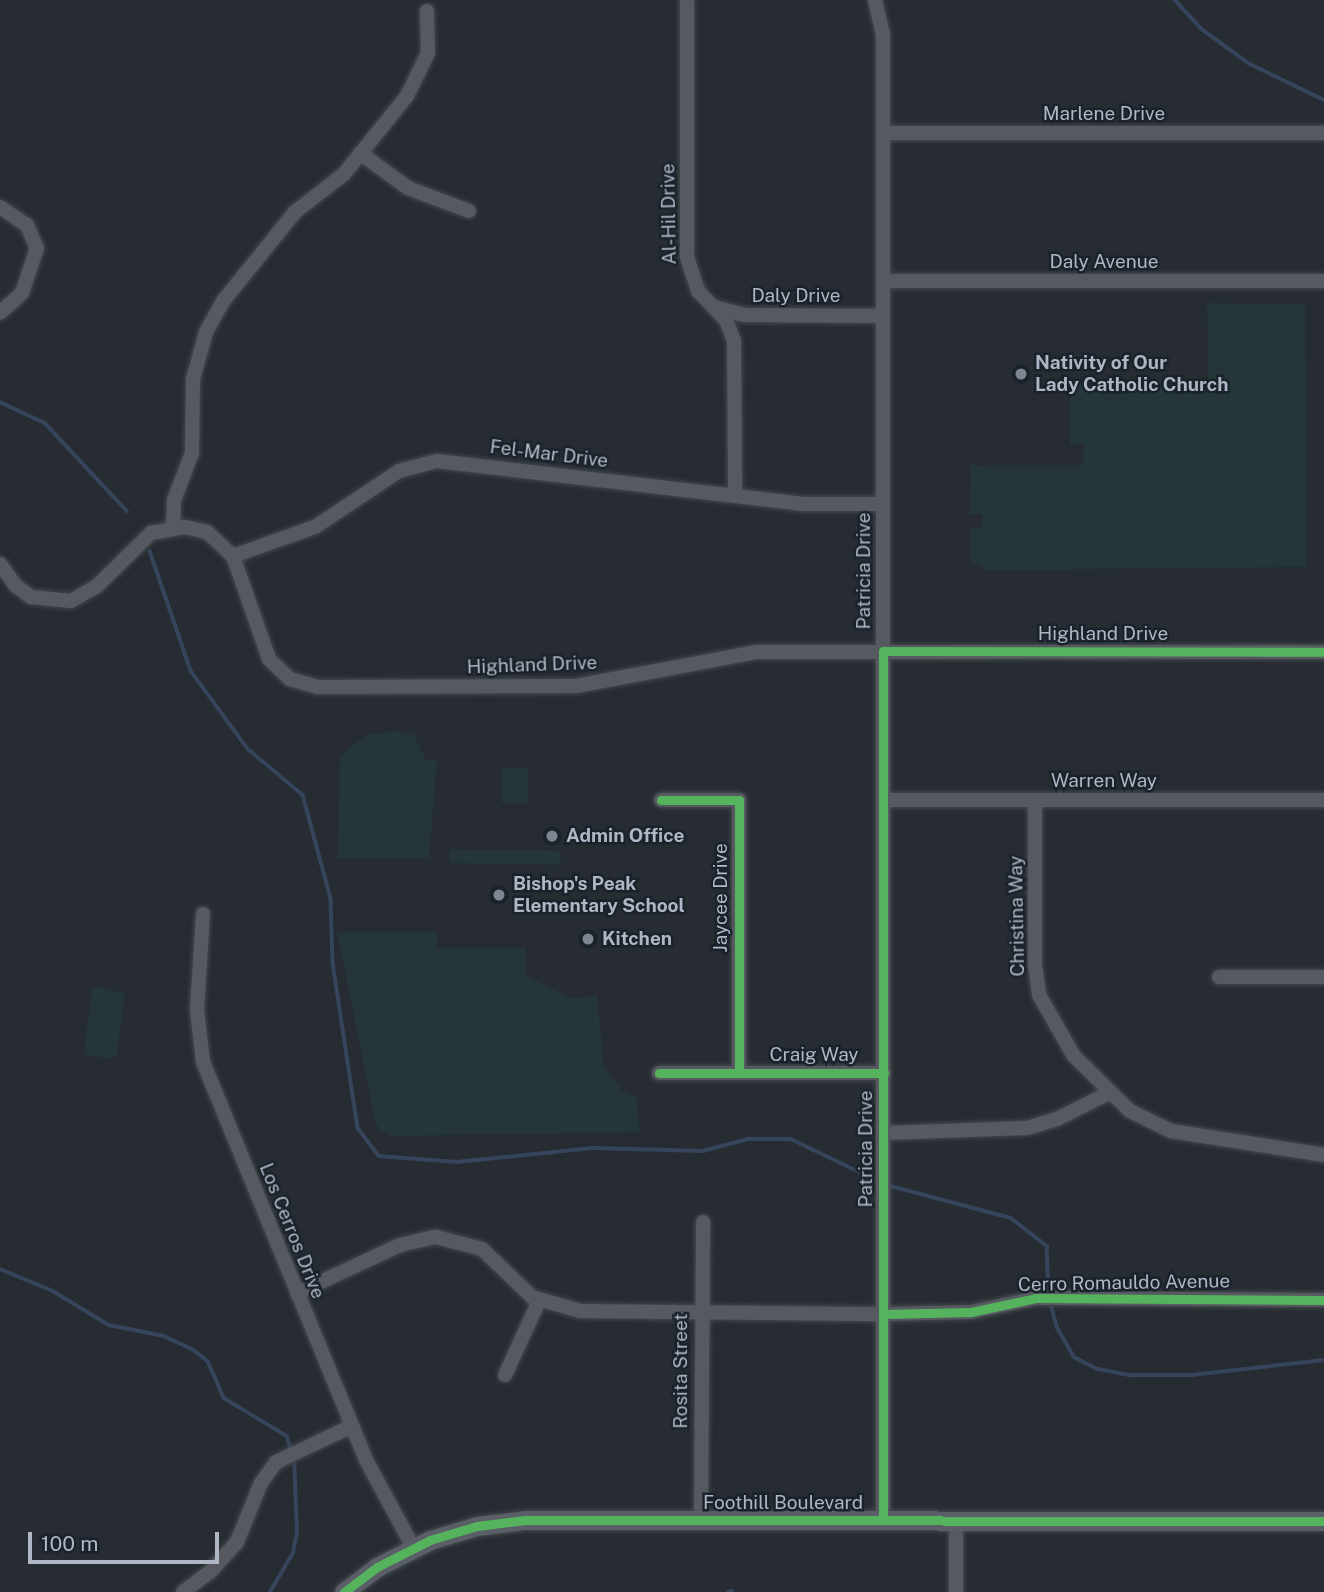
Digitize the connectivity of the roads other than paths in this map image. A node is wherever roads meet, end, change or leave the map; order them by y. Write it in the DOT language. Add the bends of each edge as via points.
graph roads {
  1 [pos="687,0"];
  2 [pos="875,0"];
  3 [pos="427,10"];
  4 [pos="883,133"];
  5 [pos="1324,133"];
  6 [pos="360,153"];
  7 [pos="0,207"];
  8 [pos="469,211"];
  9 [pos="883,281"];
  10 [pos="1324,281"];
  11 [pos="711,304"];
  12 [pos="0,313"];
  13 [pos="883,316"];
  14 [pos="735,496"];
  15 [pos="883,504"];
  16 [pos="173,527"];
  17 [pos="233,556"];
  18 [pos="0,564"];
  19 [pos="883,651"];
  20 [pos="1324,652"];
  21 [pos="661,800"];
  22 [pos="884,800"];
  23 [pos="1035,800"];
  24 [pos="1324,800"];
  25 [pos="203,914"];
  26 [pos="1219,977"];
  27 [pos="1324,977"];
  28 [pos="659,1073"];
  29 [pos="739,1073"];
  30 [pos="884,1073"];
  31 [pos="1109,1093"];
  32 [pos="884,1133"];
  33 [pos="1324,1156"];
  34 [pos="703,1222"];
  35 [pos="297,1293"];
  36 [pos="1324,1300"];
  37 [pos="539,1301"];
  38 [pos="700,1311"];
  39 [pos="884,1314"];
  40 [pos="505,1375"];
  41 [pos="352,1426"];
  42 [pos="701,1520"];
  43 [pos="883,1520"];
  44 [pos="956,1520"];
  45 [pos="1324,1521"];
  46 [pos="413,1547"];
  47 [pos="183,1592"];
  48 [pos="344,1592"];
  49 [pos="956,1592"];
  1 -- 11 [label="street, Al-Hil Drive" via="687,257 690,275"];
  2 -- 4 [label="street, Patricia Drive" via="883,35"];
  3 -- 6 [label="street" via="429,37 423,68 407,96"];
  4 -- 5 [label="street, Marlene Drive"];
  4 -- 9 [label="street, Patricia Drive"];
  6 -- 8 [label="street" via="408,188"];
  6 -- 16 [label="street" via="332,184 295,212 224,300 206,332 193,379 191,453 174,500"];
  7 -- 12 [label="street" via="27,225 37,248 22,293"];
  9 -- 10 [label="street, Daly Avenue"];
  9 -- 13 [label="street, Patricia Drive"];
  11 -- 13 [label="street, Daly Drive" via="745,315"];
  11 -- 14 [label="street, Al-Hil Drive" via="726,320 734,341"];
  13 -- 15 [label="street, Patricia Drive"];
  14 -- 15 [label="street, Fel-Mar Drive" via="800,504"];
  14 -- 17 [label="street, Fel-Mar Drive" via="450,461 424,462 399,471 315,527"];
  15 -- 19 [label="street, Patricia Drive"];
  16 -- 17 [label="street, Highland Drive" via="208,532"];
  16 -- 18 [label="street" via="151,533 97,586 71,601 32,597 15,585"];
  17 -- 19 [label="street, Highland Drive" via="269,659 290,679 311,686 576,686 733,654"];
  19 -- 20 [label="street, Highland Drive"];
  19 -- 22 [label="street, Patricia Drive"];
  21 -- 29 [label="street, Jaycee Drive" via="739,800"];
  22 -- 23 [label="street, Warren Way"];
  22 -- 30 [label="street, Patricia Drive"];
  23 -- 24 [label="street, Warren Way"];
  23 -- 31 [label="street, Christina Way" via="1039,995 1074,1056"];
  25 -- 35 [label="street, Los Cerros Drive" via="197,1010 200,1049"];
  26 -- 27 [label="street"];
  28 -- 29 [label="street, Craig Way"];
  29 -- 30 [label="street, Craig Way"];
  30 -- 32 [label="street, Patricia Drive"];
  31 -- 32 [label="street" via="1027,1128"];
  31 -- 33 [label="street" via="1130,1111 1171,1131"];
  32 -- 39 [label="street, Patricia Drive"];
  34 -- 38 [label="street, Rosita Street"];
  35 -- 37 [label="street, Cerro Romauldo Avenue" via="400,1245 436,1237 482,1249"];
  35 -- 41 [label="street, Los Cerros Drive"];
  36 -- 39 [label="street, Cerro Romauldo Avenue" via="1036,1298 971,1312"];
  37 -- 38 [label="street, Cerro Romauldo Avenue" via="580,1311"];
  37 -- 40 [label="street"];
  38 -- 39 [label="street, Cerro Romauldo Avenue"];
  38 -- 42 [label="street, Rosita Street"];
  39 -- 43 [label="street, Patricia Drive"];
  41 -- 46 [label="street, Los Cerros Drive"];
  41 -- 47 [label="street" via="276,1462 261,1483 237,1542 210,1572"];
  42 -- 43 [label="street, Foothill Boulevard"];
  42 -- 46 [label="street, Foothill Boulevard" via="501,1522"];
  43 -- 44 [label="street, Foothill Boulevard"];
  44 -- 45 [label="street, Foothill Boulevard"];
  44 -- 49 [label="street"];
  46 -- 48 [label="street, Foothill Boulevard"];
}
